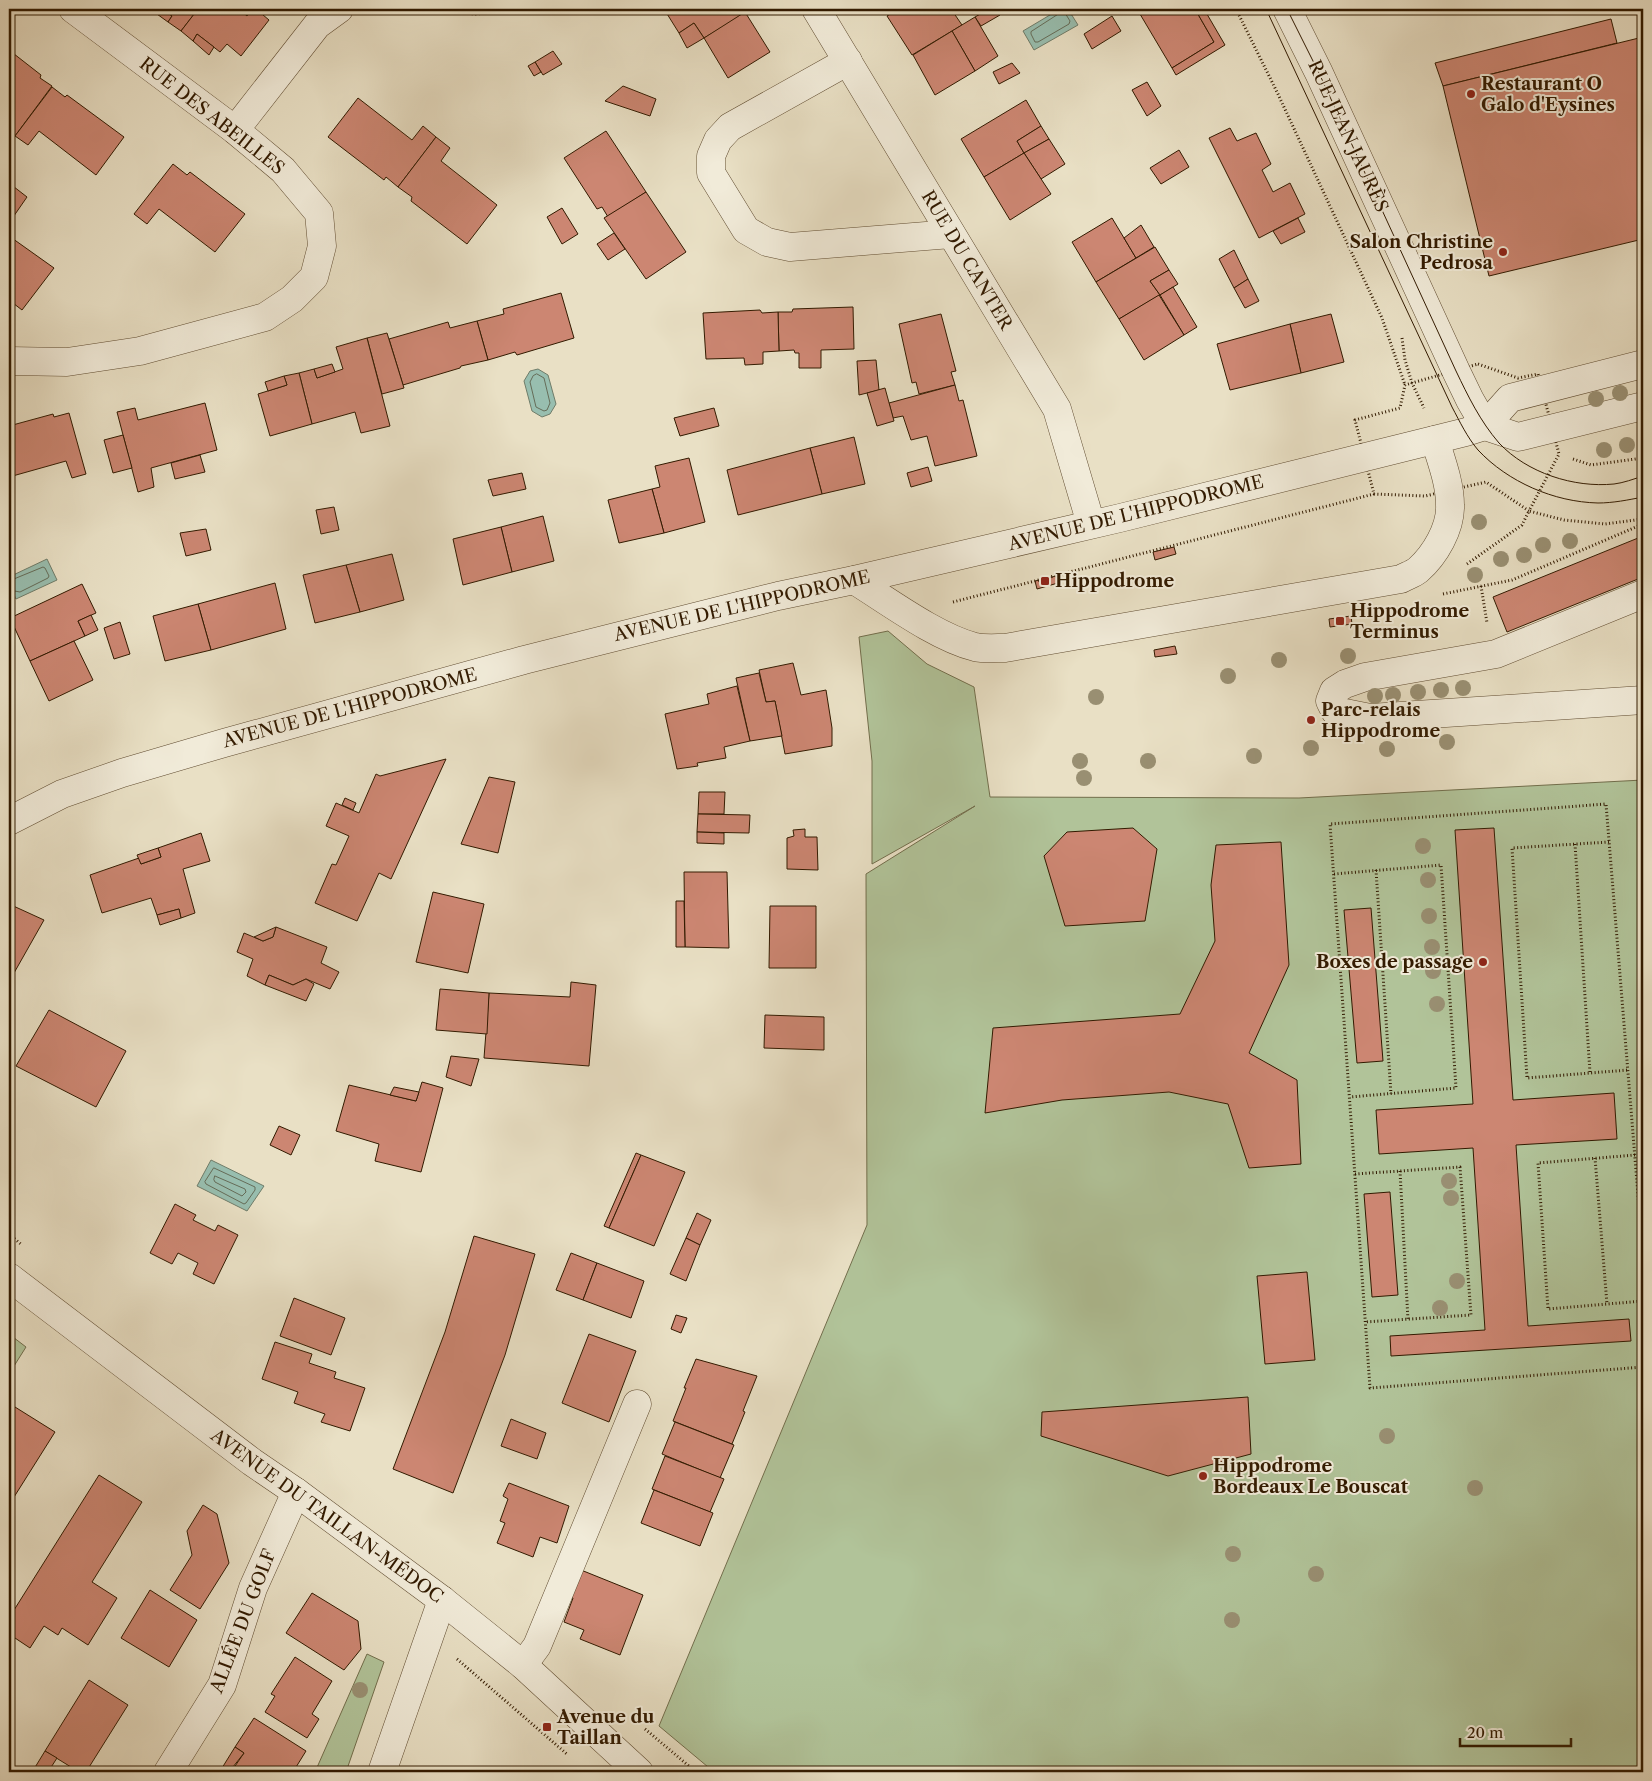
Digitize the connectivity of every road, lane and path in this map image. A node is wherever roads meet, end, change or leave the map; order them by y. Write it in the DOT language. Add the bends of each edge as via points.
graph roads {
  1 [pos="73,9"];
  2 [pos="339,9"];
  3 [pos="455,9"];
  4 [pos="491,9"];
  5 [pos="816,9"];
  6 [pos="1236,9"];
  7 [pos="1287,9"];
  8 [pos="848,61"];
  9 [pos="235,130"];
  10 [pos="951,234"];
  11 [pos="1400,332"];
  12 [pos="9,362"];
  13 [pos="1643,364"];
  14 [pos="1405,385"];
  15 [pos="1643,406"];
  16 [pos="1486,426"];
  17 [pos="1436,440"];
  18 [pos="1559,454"];
  19 [pos="1643,458"];
  20 [pos="1374,494"];
  21 [pos="1530,511"];
  22 [pos="1643,520"];
  23 [pos="1091,524"];
  24 [pos="1643,524"];
  25 [pos="854,580"];
  26 [pos="1643,594"];
  27 [pos="1434,596"];
  28 [pos="916,619"];
  29 [pos="1643,700"];
  30 [pos="10,817"];
  31 [pos="1609,842"];
  32 [pos="1575,844"];
  33 [pos="1376,870"];
  34 [pos="1334,874"];
  35 [pos="1628,1070"];
  36 [pos="1590,1074"];
  37 [pos="1391,1094"];
  38 [pos="1350,1097"];
  39 [pos="1635,1155"];
  40 [pos="1595,1158"];
  41 [pos="1400,1171"];
  42 [pos="1355,1174"];
  43 [pos="1643,1256"];
  44 [pos="9,1277"];
  45 [pos="1643,1301"];
  46 [pos="1607,1304"];
  47 [pos="1408,1320"];
  48 [pos="1365,1322"];
  49 [pos="1643,1367"];
  50 [pos="637,1404"];
  51 [pos="296,1492"];
  52 [pos="442,1600"];
  53 [pos="430,1636"];
  54 [pos="523,1665"];
  55 [pos="568,1756"];
  56 [pos="636,1770"];
  57 [pos="168,1772"];
  58 [pos="382,1772"];
  1 -- 9 [label="street, RUE DES ABEILLES"];
  2 -- 9 [label="street" via="317,25"];
  3 -- 4 [label="path" via="471,14 482,14"];
  5 -- 8 [label="street, RUE DU CANTER"];
  6 -- 14 [label="path" via="1382,318"];
  7 -- 16 [label="street, RUE JEAN JAURÈS" via="1460,378"];
  8 -- 10 [label="street, RUE DU CANTER"];
  8 -- 10 [label="street" via="730,127 718,140 711,156 711,174 746,230 766,242 790,247"];
  9 -- 12 [label="street, RUE DES ABEILLES" via="283,170 319,212 322,246 314,277 292,300 265,318 140,351 67,362"];
  10 -- 23 [label="street, RUE DU CANTER" via="1057,409"];
  11 -- 17 [label="path" via="1410,376"];
  13 -- 16 [label="street" via="1510,398"];
  15 -- 16 [label="street" via="1518,437"];
  16 -- 17 [label="street, AVENUE DE L'HIPPODROME"];
  17 -- 23 [label="street, AVENUE DE L'HIPPODROME"];
  17 -- 28 [label="street" via="1449,491 1448,522 1430,557 1417,571 1401,579 1005,648 977,647 957,641"];
  18 -- 19 [label="path" via="1591,465"];
  20 -- 28 [label="path" via="947,604"];
  21 -- 22 [label="path" via="1564,520 1605,524"];
  23 -- 25 [label="street, AVENUE DE L'HIPPODROME"];
  24 -- 27 [label="path" via="1512,580"];
  25 -- 28 [label="street"];
  25 -- 30 [label="street, AVENUE DE L'HIPPODROME" via="533,657 224,742 62,794"];
  26 -- 29 [label="street" via="1496,654 1358,679 1334,691 1330,701 1335,711 1370,718"];
  31 -- 32 [label="path"];
  31 -- 34 [label="path" via="1606,804 1330,824"];
  31 -- 35 [label="path"];
  32 -- 36 [label="path"];
  32 -- 36 [label="path" via="1512,848 1527,1078"];
  33 -- 34 [label="path"];
  33 -- 37 [label="path"];
  33 -- 37 [label="path" via="1441,866 1456,1088"];
  34 -- 38 [label="path"];
  35 -- 36 [label="path"];
  35 -- 39 [label="path"];
  37 -- 38 [label="path"];
  38 -- 42 [label="path"];
  39 -- 40 [label="path"];
  39 -- 43 [label="path"];
  40 -- 46 [label="path"];
  40 -- 46 [label="path" via="1538,1163 1548,1309"];
  41 -- 42 [label="path"];
  41 -- 47 [label="path"];
  41 -- 47 [label="path" via="1460,1168 1471,1315"];
  42 -- 48 [label="path"];
  44 -- 51 [label="street, AVENUE DU TAILLAN-MÉDOC" via="244,1457"];
  45 -- 46 [label="path"];
  47 -- 48 [label="path"];
  48 -- 49 [label="path" via="1370,1388"];
  50 -- 54 [label="street" via="537,1646"];
  51 -- 52 [label="street, AVENUE DU TAILLAN-MÉDOC"];
  51 -- 57 [label="street, ALLÉE DU GOLF" via="253,1588 222,1685"];
  52 -- 53 [label="street"];
  52 -- 54 [label="street, AVENUE DU TAILLAN-MÉDOC"];
  53 -- 55 [label="path"];
  53 -- 58 [label="street"];
  54 -- 56 [label="street, AVENUE DU TAILLAN-MÉDOC"];
}
